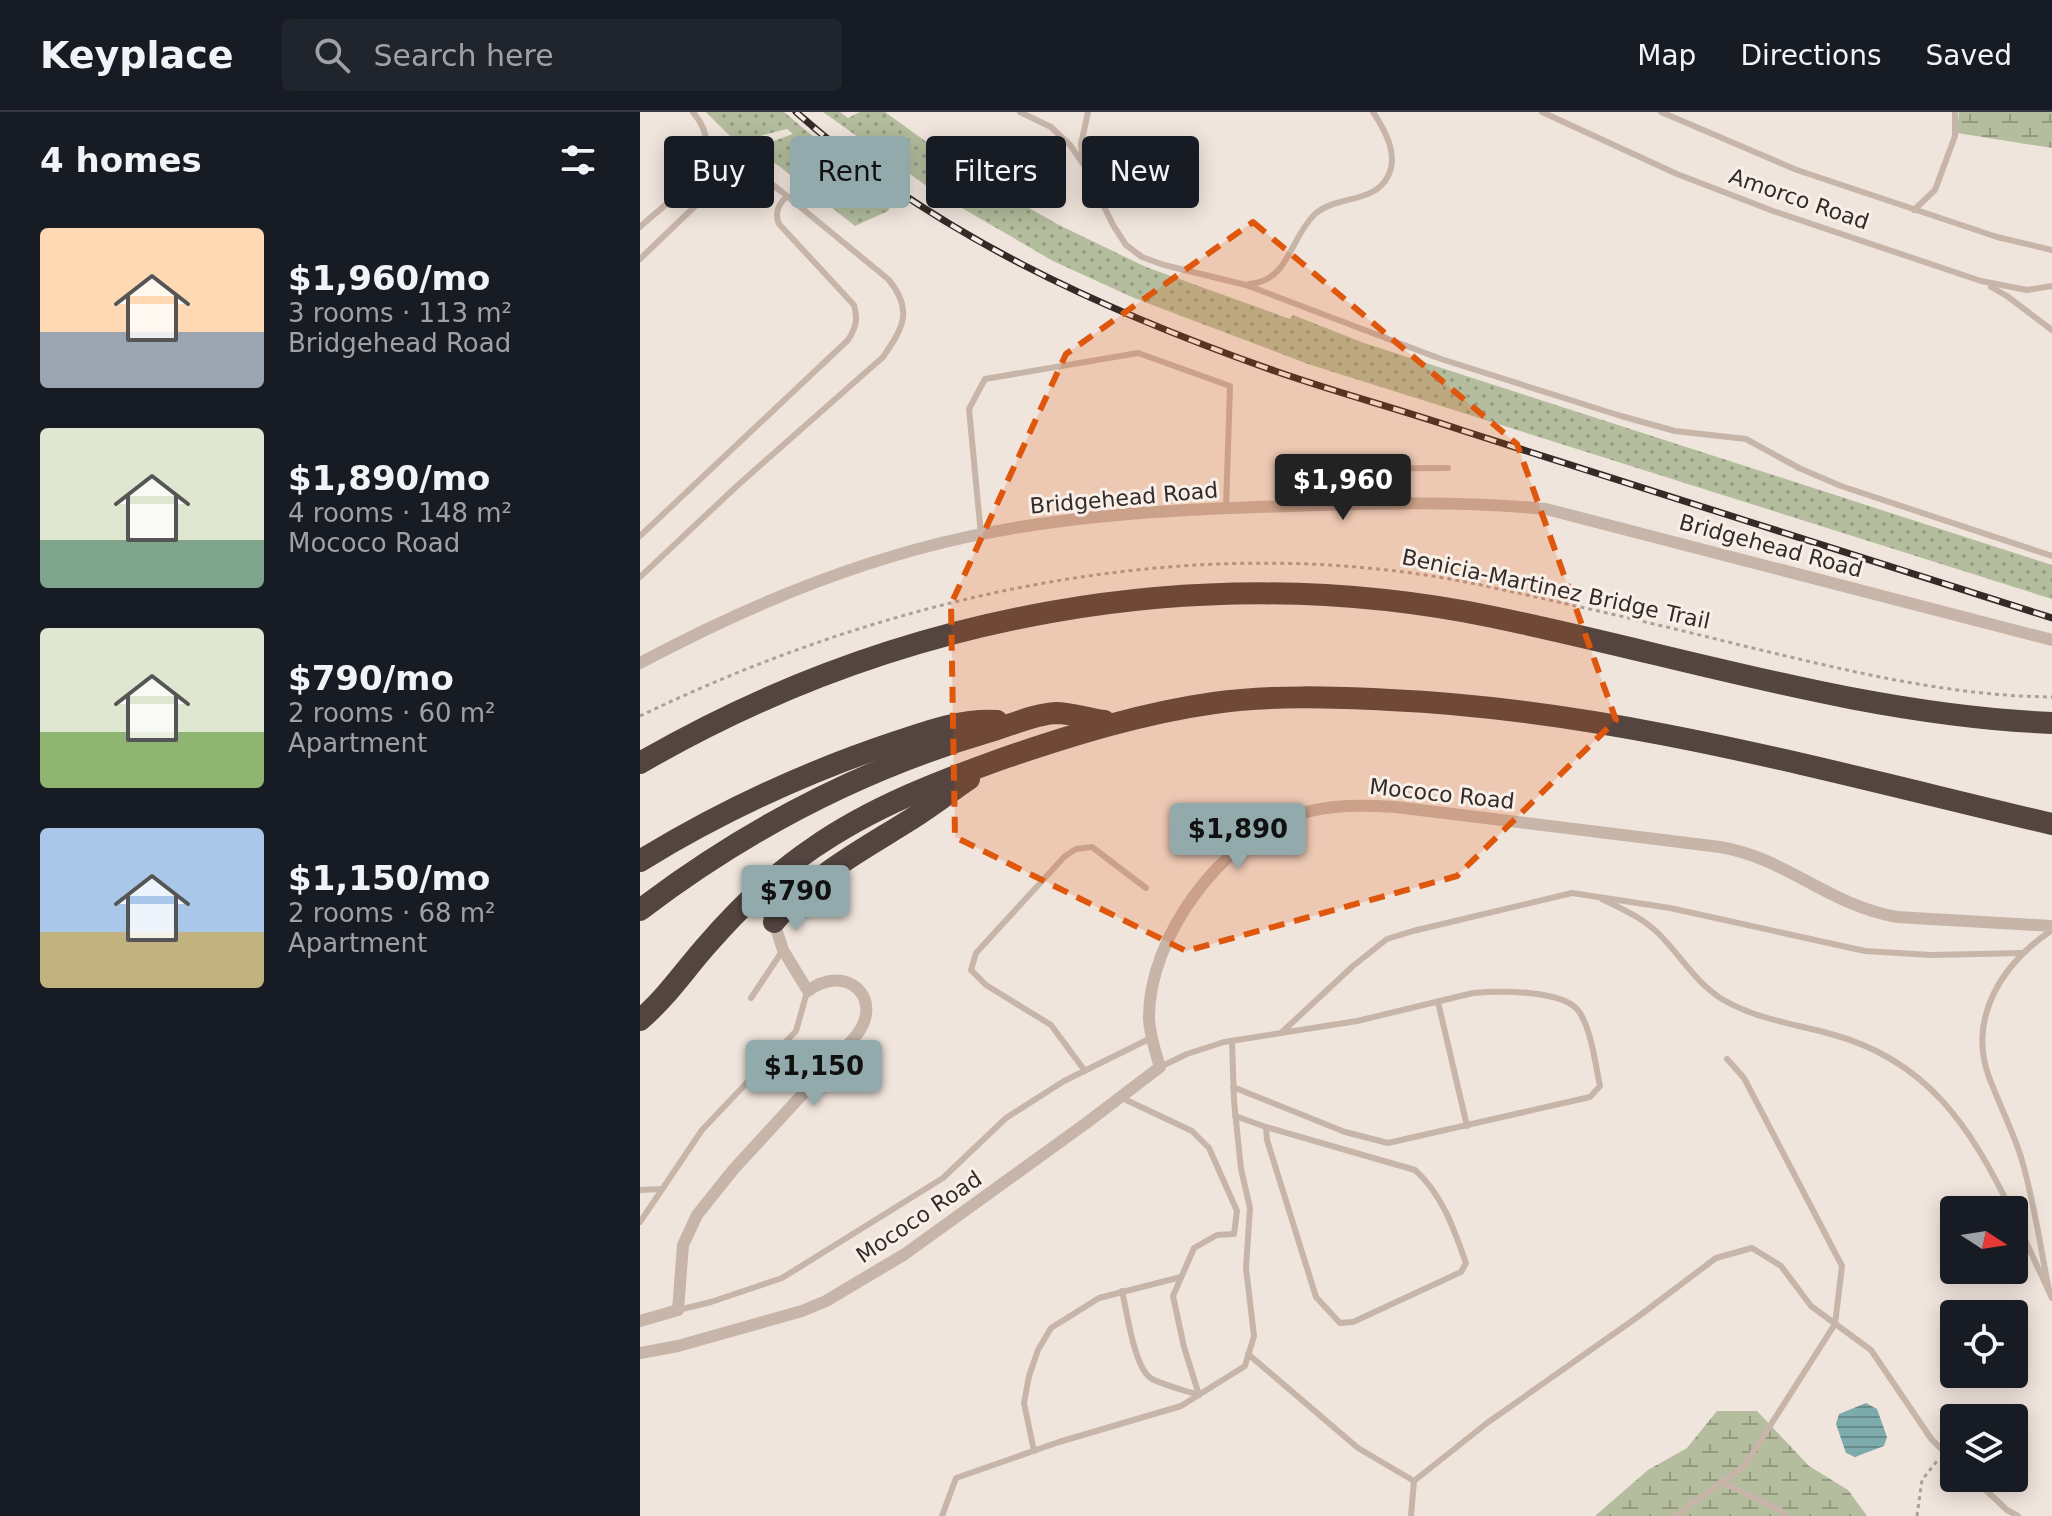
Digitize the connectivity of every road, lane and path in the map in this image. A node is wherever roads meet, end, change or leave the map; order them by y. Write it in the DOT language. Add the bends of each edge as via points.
graph roads {
  1 [pos="693,112"];
  2 [pos="1020,112"];
  3 [pos="1088,112"];
  4 [pos="1373,112"];
  5 [pos="1542,112"];
  6 [pos="1661,112"];
  7 [pos="1955,112"];
  8 [pos="1083,136"];
  9 [pos="1082,162"];
  10 [pos="787,196"];
  11 [pos="1105,208"];
  12 [pos="1914,210"];
  13 [pos="640,227"];
  14 [pos="2052,250"];
  15 [pos="640,259"];
  16 [pos="1981,281"];
  17 [pos="1246,285"];
  18 [pos="2052,286"];
  19 [pos="2052,330"];
  20 [pos="1448,468"];
  21 [pos="1302,506"];
  22 [pos="1226,508"];
  23 [pos="981,535"];
  24 [pos="640,536"];
  25 [pos="2052,556"];
  26 [pos="640,577"];
  27 [pos="2052,640"];
  28 [pos="640,663"];
  29 [pos="2052,697"];
  30 [pos="640,716"];
  31 [pos="1019,723"];
  32 [pos="1113,723"];
  33 [pos="2052,723"];
  34 [pos="992,762"];
  35 [pos="640,763"];
  36 [pos="2052,824"];
  37 [pos="640,861"];
  38 [pos="1146,888"];
  39 [pos="1596,895"];
  40 [pos="754,896"];
  41 [pos="640,910"];
  42 [pos="774,922"];
  43 [pos="2052,928"];
  44 [pos="783,950"];
  45 [pos="2023,953"];
  46 [pos="808,991"];
  47 [pos="751,998"];
  48 [pos="1438,1002"];
  49 [pos="640,1020"];
  50 [pos="1281,1033"];
  51 [pos="1151,1038"];
  52 [pos="1232,1041"];
  53 [pos="1727,1059"];
  54 [pos="1160,1067"];
  55 [pos="1085,1071"];
  56 [pos="1233,1087"];
  57 [pos="1120,1097"];
  58 [pos="1235,1116"];
  59 [pos="1467,1126"];
  60 [pos="1266,1127"];
  61 [pos="662,1189"];
  62 [pos="640,1190"];
  63 [pos="2003,1196"];
  64 [pos="640,1222"];
  65 [pos="2028,1246"];
  66 [pos="1181,1277"];
  67 [pos="1122,1291"];
  68 [pos="2050,1294"];
  69 [pos="678,1310"];
  70 [pos="640,1321"];
  71 [pos="1835,1324"];
  72 [pos="640,1353"];
  73 [pos="1248,1354"];
  74 [pos="1199,1395"];
  75 [pos="1940,1447"];
  76 [pos="1034,1451"];
  77 [pos="1940,1456"];
  78 [pos="1414,1481"];
  79 [pos="1722,1482"];
  80 [pos="1988,1492"];
  81 [pos="942,1516"];
  82 [pos="1411,1516"];
  83 [pos="1675,1516"];
  84 [pos="1786,1516"];
  85 [pos="1917,1516"];
  86 [pos="2018,1516"];
  1 -- 13 [label="lane" via="708,144 700,172"];
  2 -- 9 [label="lane" via="1051,127"];
  3 -- 8 [label="lane"];
  4 -- 17 [label="lane" via="1391,150 1391,168 1383,184 1323,207 1297,237 1275,277"];
  5 -- 16 [label="lane, Amorco Road" via="1773,211"];
  6 -- 12 [label="lane" via="1784,165"];
  7 -- 12 [label="lane" via="1955,136 1935,190"];
  10 -- 15 [label="lane" via="757,177 724,181"];
  10 -- 24 [label="lane" via="778,206 779,224 854,305 853,332"];
  10 -- 26 [label="lane" via="898,291 903,321 898,335 883,357"];
  11 -- 17 [label="lane" via="1126,245 1142,257"];
  12 -- 14 [label="lane"];
  16 -- 18 [label="lane, Amorco Road" via="2027,290"];
  16 -- 19 [label="lane"];
  17 -- 25 [label="lane" via="1441,359 1621,416 1675,431 1746,439 1841,486"];
  20 -- 21 [label="lane" via="1304,469"];
  21 -- 22 [label="street, Bridgehead Road"];
  21 -- 27 [label="street, Bridgehead Road" via="1477,504 1546,509"];
  22 -- 23 [label="street, Bridgehead Road" via="1113,516"];
  22 -- 23 [label="lane" via="1230,386 1138,353 985,379 969,409"];
  23 -- 28 [label="street, Bridgehead Road" via="809,586"];
  29 -- 30 [label="path, Benicia-Martinez Bridge Trail" via="1884,678 1416,573 1270,564 1196,565 1074,578 940,606 781,654"];
  31 -- 32 [label="highway" via="1055,713"];
  31 -- 37 [label="highway" via="975,720 863,753 761,795"];
  31 -- 41 [label="highway" via="928,751 811,802 727,850"];
  32 -- 34 [label="highway"];
  32 -- 36 [label="highway" via="1214,703 1343,698 1454,704 1566,717"];
  33 -- 35 [label="highway" via="1899,708 1447,608 1336,595 1208,594 1081,606 926,639 776,693"];
  34 -- 40 [label="highway" via="854,822"];
  34 -- 42 [label="highway" via="836,866"];
  38 -- 55 [label="lane" via="1092,847 1076,849 976,953 971,970 1051,1025"];
  39 -- 45 [label="lane" via="1865,951"];
  39 -- 50 [label="lane" via="1549,897 1387,939"];
  39 -- 63 [label="lane" via="1658,933 1721,998 1770,1019 1853,1040 1919,1079 1969,1132"];
  40 -- 42 [label="street"];
  40 -- 49 [label="highway"];
  42 -- 44 [label="street"];
  43 -- 45 [label="lane"];
  43 -- 51 [label="street, Mococo Road" via="1873,913 1740,850 1347,804 1275,824 1248,840 1202,884 1164,952 1151,1001"];
  44 -- 46 [label="street"];
  44 -- 47 [label="lane"];
  45 -- 68 [label="lane" via="1985,1012 1982,1032 1988,1076 2022,1161"];
  46 -- 61 [label="lane" via="796,1031 702,1130"];
  46 -- 69 [label="street" via="826,982 846,982 863,995 866,1018 855,1037 697,1215 683,1245"];
  48 -- 50 [label="lane"];
  48 -- 59 [label="lane"];
  48 -- 59 [label="lane" via="1492,991 1570,1001 1585,1023 1600,1086 1590,1097"];
  50 -- 52 [label="lane"];
  51 -- 54 [label="street, Mococo Road"];
  51 -- 55 [label="lane"];
  52 -- 54 [label="lane"];
  52 -- 56 [label="lane"];
  53 -- 71 [label="lane" via="1744,1078 1842,1266"];
  54 -- 57 [label="street, Mococo Road"];
  55 -- 69 [label="lane" via="1006,1118 943,1178 782,1278"];
  56 -- 58 [label="lane"];
  56 -- 59 [label="lane" via="1345,1132 1388,1143"];
  57 -- 66 [label="lane" via="1192,1131 1209,1148 1237,1211 1234,1234 1217,1235 1194,1248"];
  57 -- 72 [label="street, Mococo Road" via="905,1254 826,1301"];
  58 -- 60 [label="lane"];
  58 -- 73 [label="lane" via="1250,1208 1246,1268 1254,1336"];
  60 -- 60 [label="lane" via="1316,1297 1340,1323 1353,1322 1461,1272 1466,1263 1454,1230 1432,1185 1415,1170"];
  61 -- 62 [label="lane"];
  61 -- 64 [label="lane"];
  65 -- 68 [label="lane"];
  66 -- 67 [label="lane"];
  66 -- 74 [label="lane" via="1173,1296"];
  67 -- 74 [label="lane" via="1149,1378"];
  67 -- 76 [label="lane" via="1099,1298 1051,1328 1038,1350 1024,1403"];
  69 -- 70 [label="street"];
  71 -- 75 [label="lane" via="1871,1350"];
  71 -- 78 [label="lane" via="1811,1306 1781,1266 1752,1248 1716,1258"];
  71 -- 79 [label="lane" via="1745,1465"];
  73 -- 74 [label="lane" via="1245,1366"];
  73 -- 78 [label="lane" via="1358,1448"];
  74 -- 76 [label="lane" via="1181,1406"];
  76 -- 81 [label="lane" via="956,1478"];
  77 -- 85 [label="path" via="1922,1480"];
  78 -- 82 [label="lane"];
  79 -- 83 [label="lane"];
  79 -- 84 [label="lane"];
  80 -- 86 [label="lane"];
}
